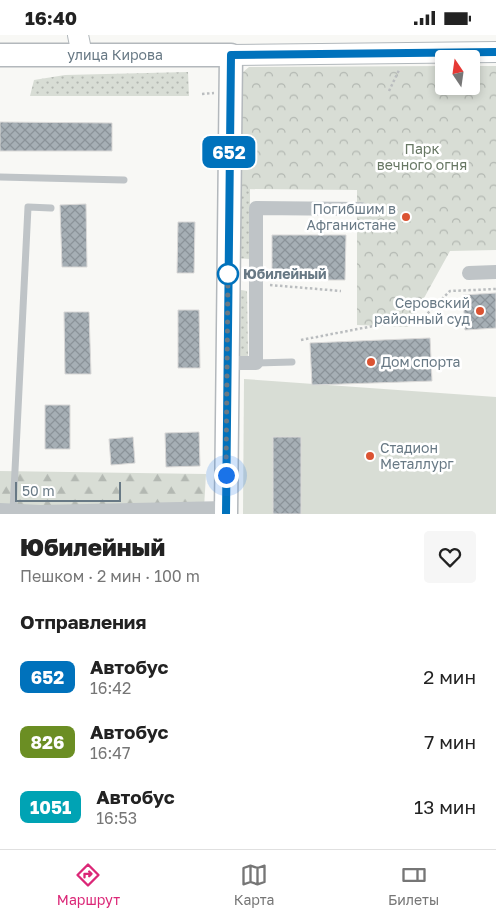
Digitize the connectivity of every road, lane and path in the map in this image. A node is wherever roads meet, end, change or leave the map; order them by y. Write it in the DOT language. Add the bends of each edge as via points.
graph roads {
  1 [pos="80,45"];
  2 [pos="496,52"];
  3 [pos="0,55"];
  4 [pos="231,55"];
  5 [pos="0,177"];
  6 [pos="124,180"];
  7 [pos="51,208"];
  8 [pos="361,209"];
  9 [pos="496,272"];
  10 [pos="469,273"];
  11 [pos="256,284"];
  12 [pos="496,289"];
  13 [pos="341,291"];
  14 [pos="301,340"];
  15 [pos="292,362"];
  16 [pos="227,363"];
  17 [pos="256,363"];
  18 [pos="6,510"];
  19 [pos="226,511"];
  20 [pos="40,513"];
  1 -- 3 [label="main road, улица Кирова"];
  1 -- 4 [label="main road, улица Кирова"];
  2 -- 4 [label="main road"];
  4 -- 16 [label="main road"];
  5 -- 6 [label="lane"];
  7 -- 18 [label="lane" via="28,207"];
  8 -- 11 [label="street" via="256,208"];
  9 -- 10 [label="street"];
  11 -- 13 [label="path"];
  11 -- 17 [label="street"];
  12 -- 14 [label="path" via="450,291 425,316"];
  15 -- 17 [label="lane"];
  16 -- 17 [label="street"];
  16 -- 19 [label="main road"];
  18 -- 20 [label="street"];
  19 -- 20 [label="street"];
}
